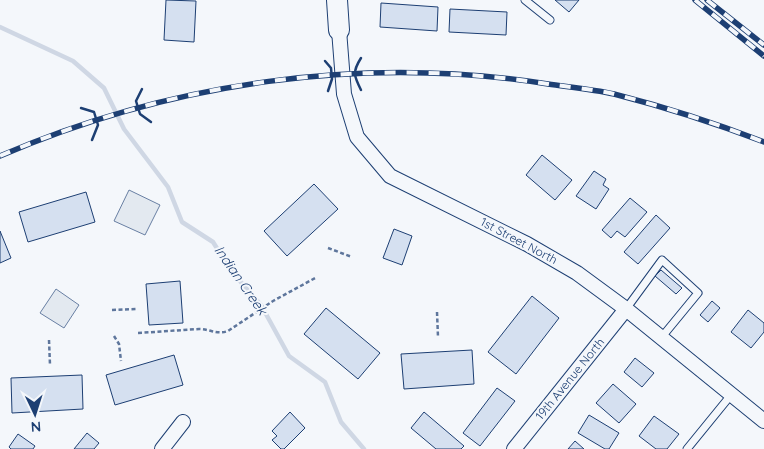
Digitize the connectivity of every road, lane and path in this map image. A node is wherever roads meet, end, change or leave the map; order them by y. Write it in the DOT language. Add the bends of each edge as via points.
graph roads {
  1 [pos="337,0"];
  2 [pos="525,0"];
  3 [pos="550,20"];
  4 [pos="339,30"];
  5 [pos="328,248"];
  6 [pos="352,257"];
  7 [pos="316,277"];
  8 [pos="137,309"];
  9 [pos="626,309"];
  10 [pos="112,310"];
  11 [pos="437,312"];
  12 [pos="138,333"];
  13 [pos="114,336"];
  14 [pos="438,337"];
  15 [pos="661,338"];
  16 [pos="48,340"];
  17 [pos="121,361"];
  18 [pos="50,365"];
  19 [pos="731,395"];
  20 [pos="764,421"];
  21 [pos="184,422"];
  22 [pos="162,449"];
  23 [pos="514,449"];
  24 [pos="687,449"];
  1 -- 4 [label="street"];
  2 -- 3 [label="lane"];
  4 -- 9 [label="street, 1st Street North" via="344,94 357,137 390,176 528,244 577,273"];
  5 -- 6 [label="path"];
  7 -- 12 [label="path" via="223,332 199,329"];
  8 -- 10 [label="path"];
  9 -- 15 [label="street, 1st Street North"];
  9 -- 15 [label="lane" via="662,260 698,293"];
  9 -- 23 [label="street, 19th Avenue North"];
  11 -- 14 [label="path"];
  13 -- 17 [label="path" via="120,344"];
  15 -- 19 [label="street, 1st Street North"];
  16 -- 18 [label="path"];
  19 -- 20 [label="street, 1st Street North"];
  19 -- 24 [label="lane"];
  21 -- 22 [label="street"];
}
